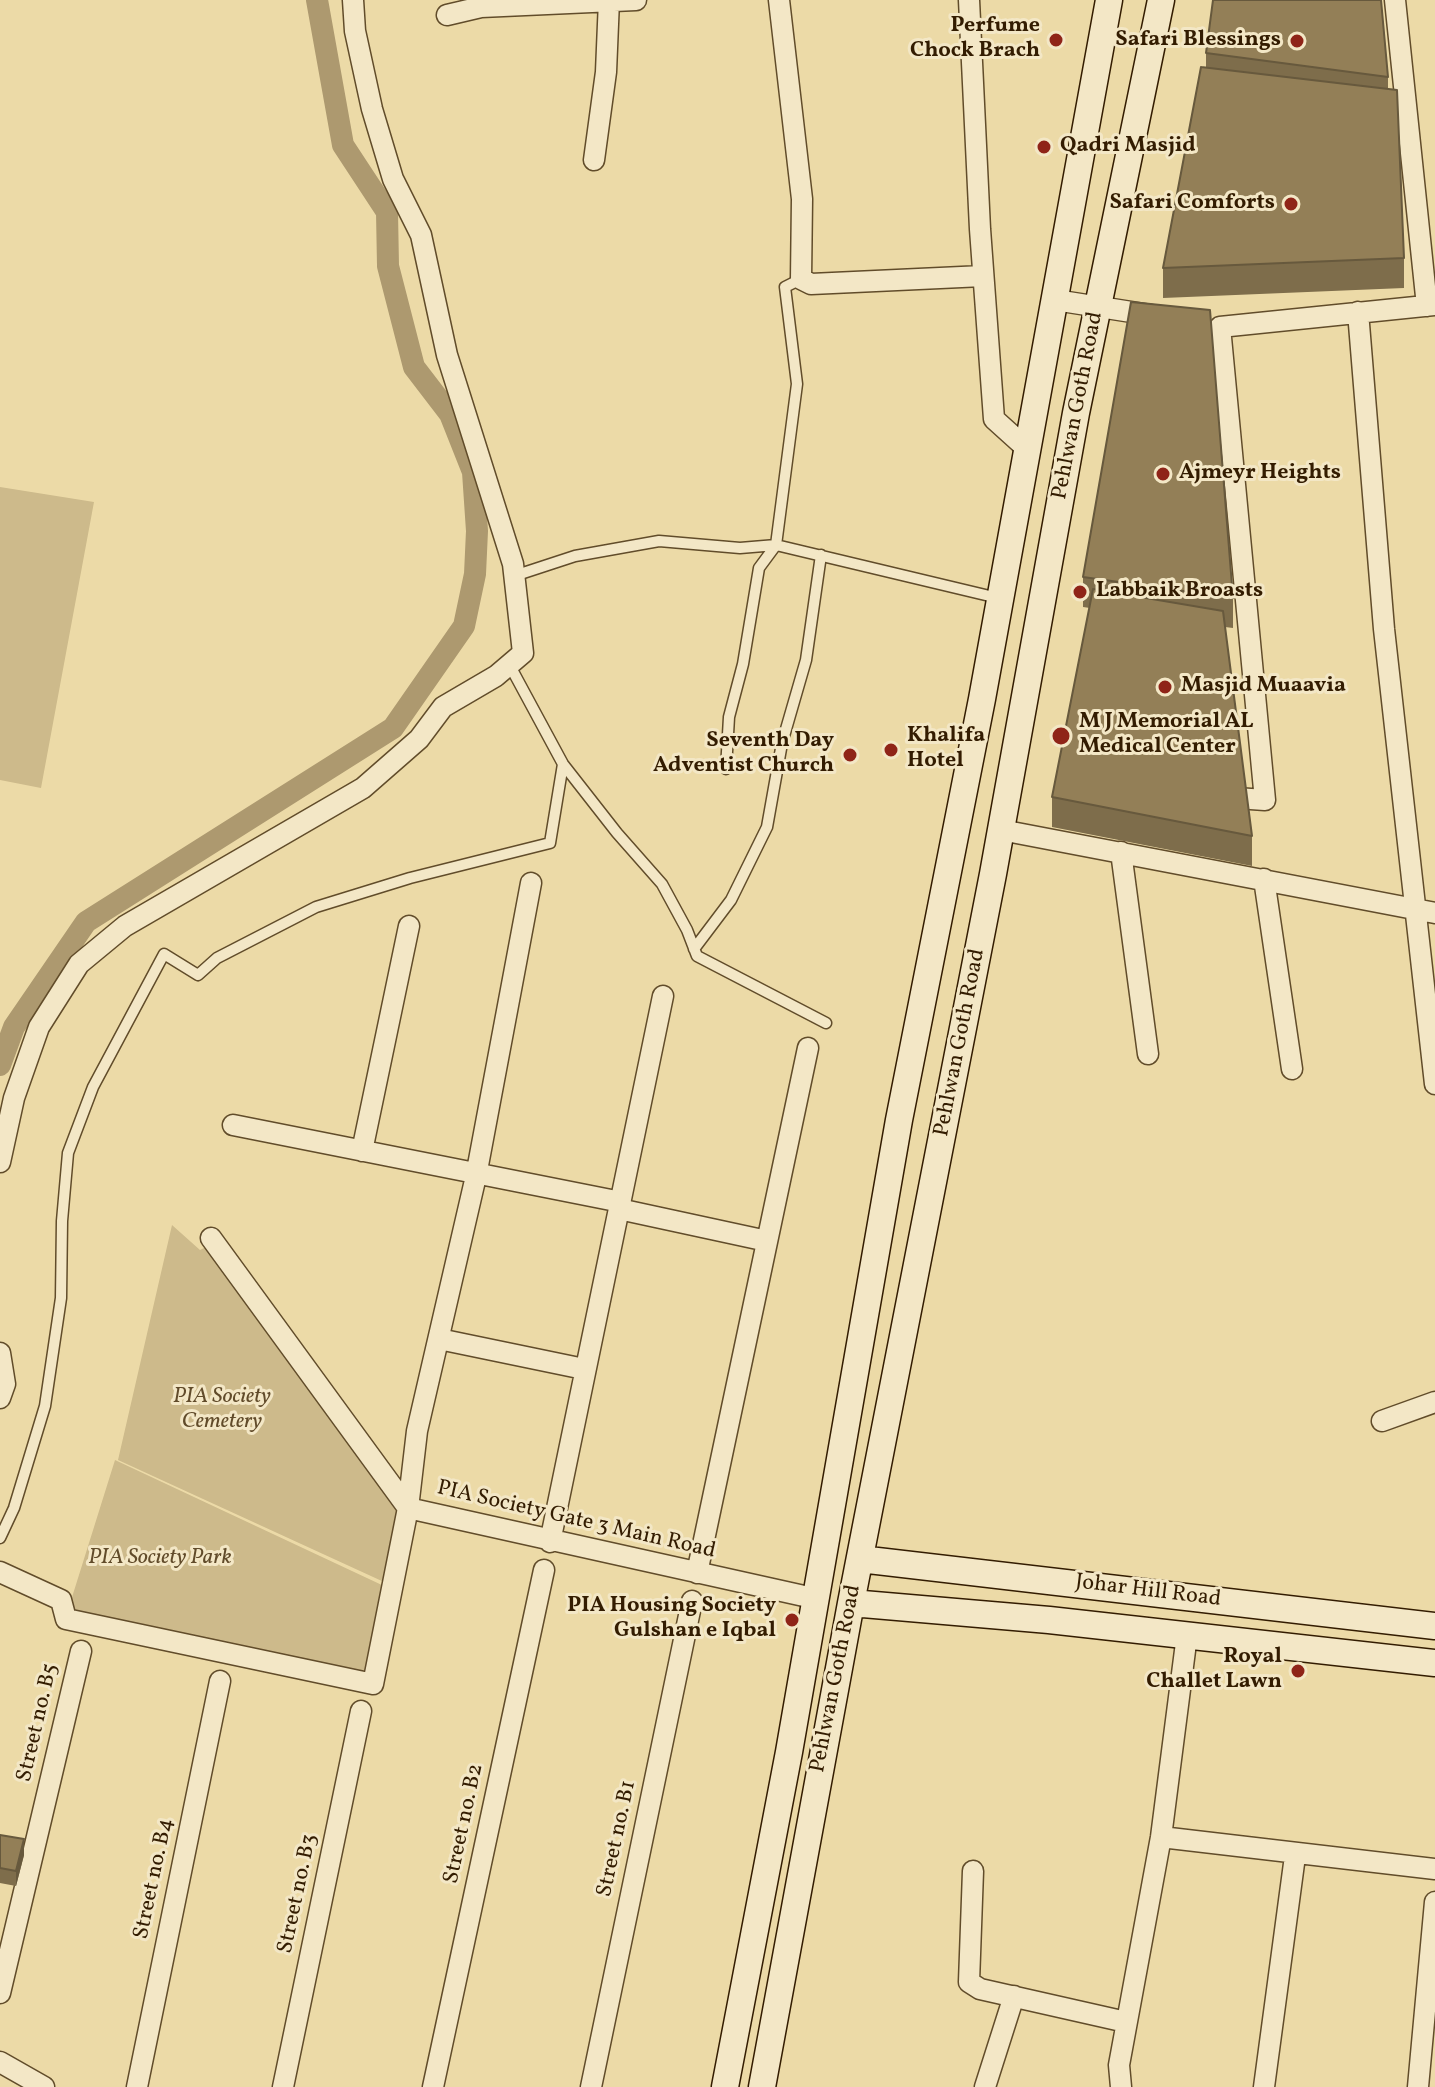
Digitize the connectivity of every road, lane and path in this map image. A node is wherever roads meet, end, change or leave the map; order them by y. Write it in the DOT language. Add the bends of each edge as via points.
graph roads {
  1 [pos="353,0"];
  2 [pos="636,0"];
  3 [pos="779,0"];
  4 [pos="969,0"];
  5 [pos="1109,0"];
  6 [pos="1161,0"];
  7 [pos="1395,0"];
  8 [pos="609,1"];
  9 [pos="447,15"];
  10 [pos="594,160"];
  11 [pos="983,276"];
  12 [pos="801,279"];
  13 [pos="1055,300"];
  14 [pos="1098,305"];
  15 [pos="1431,306"];
  16 [pos="1358,312"];
  17 [pos="1174,319"];
  18 [pos="1025,447"];
  19 [pos="776,545"];
  20 [pos="821,555"];
  21 [pos="1007,555"];
  22 [pos="1049,563"];
  23 [pos="514,576"];
  24 [pos="998,598"];
  25 [pos="509,664"];
  26 [pos="563,764"];
  27 [pos="726,769"];
  28 [pos="965,786"];
  29 [pos="1007,796"];
  30 [pos="1205,796"];
  31 [pos="1001,830"];
  32 [pos="1121,852"];
  33 [pos="1264,879"];
  34 [pos="531,883"];
  35 [pos="1425,912"];
  36 [pos="409,926"];
  37 [pos="694,949"];
  38 [pos="663,996"];
  39 [pos="826,1023"];
  40 [pos="808,1048"];
  41 [pos="1148,1054"];
  42 [pos="1292,1069"];
  43 [pos="1435,1084"];
  44 [pos="233,1125"];
  45 [pos="362,1151"];
  46 [pos="0,1162"];
  47 [pos="476,1176"];
  48 [pos="620,1205"];
  49 [pos="211,1238"];
  50 [pos="767,1241"];
  51 [pos="439,1339"];
  52 [pos="0,1353"];
  53 [pos="584,1369"];
  54 [pos="0,1398"];
  55 [pos="1435,1402"];
  56 [pos="1382,1421"];
  57 [pos="847,1426"];
  58 [pos="886,1435"];
  59 [pos="408,1508"];
  60 [pos="0,1538"];
  61 [pos="550,1542"];
  62 [pos="860,1559"];
  63 [pos="544,1570"];
  64 [pos="0,1572"];
  65 [pos="697,1573"];
  66 [pos="813,1598"];
  67 [pos="692,1601"];
  68 [pos="851,1603"];
  69 [pos="1435,1626"];
  70 [pos="1187,1635"];
  71 [pos="81,1651"];
  72 [pos="1435,1663"];
  73 [pos="220,1681"];
  74 [pos="361,1711"];
  75 [pos="793,1725"];
  76 [pos="828,1732"];
  77 [pos="1161,1837"];
  78 [pos="1295,1856"];
  79 [pos="1435,1869"];
  80 [pos="973,1871"];
  81 [pos="1435,1902"];
  82 [pos="5,1947"];
  83 [pos="0,1993"];
  84 [pos="1014,1996"];
  85 [pos="1126,2022"];
  86 [pos="0,2062"];
  87 [pos="44,2087"];
  88 [pos="137,2087"];
  89 [pos="283,2087"];
  90 [pos="433,2087"];
  91 [pos="591,2087"];
  92 [pos="725,2087"];
  93 [pos="762,2087"];
  94 [pos="985,2087"];
  95 [pos="1121,2087"];
  96 [pos="1264,2087"];
  97 [pos="1418,2087"];
  1 -- 23 [label="street" via="372,109 393,179 421,235 447,355"];
  2 -- 8 [label="street"];
  3 -- 12 [label="street" via="802,199"];
  4 -- 11 [label="street"];
  5 -- 13 [label="main road, Pehlwan Goth Road"];
  6 -- 14 [label="main road, Pehlwan Goth Road"];
  7 -- 15 [label="street"];
  8 -- 9 [label="street" via="481,7"];
  8 -- 10 [label="street"];
  11 -- 12 [label="street" via="811,284"];
  11 -- 18 [label="street" via="994,419"];
  12 -- 19 [label="lane" via="785,287 797,384"];
  13 -- 14 [label="street"];
  13 -- 18 [label="main road, Pehlwan Goth Road"];
  14 -- 17 [label="street"];
  14 -- 22 [label="main road, Pehlwan Goth Road"];
  15 -- 16 [label="street"];
  16 -- 30 [label="street" via="1212,326 1265,800"];
  16 -- 35 [label="street" via="1384,629"];
  18 -- 21 [label="main road, Pehlwan Goth Road"];
  19 -- 20 [label="lane"];
  19 -- 23 [label="lane" via="740,548 659,541 575,556"];
  19 -- 27 [label="lane" via="759,568 729,717"];
  20 -- 24 [label="lane"];
  20 -- 37 [label="lane" via="806,660 782,743 767,827 731,900"];
  21 -- 22 [label="main road"];
  21 -- 24 [label="main road, Pehlwan Goth Road"];
  22 -- 29 [label="main road, Pehlwan Goth Road"];
  23 -- 25 [label="street" via="523,653"];
  24 -- 28 [label="main road, Pehlwan Goth Road"];
  25 -- 26 [label="lane"];
  25 -- 46 [label="street" via="443,707 419,739 363,788 125,926 79,964 39,1027 14,1098"];
  26 -- 37 [label="lane" via="662,884"];
  26 -- 60 [label="lane" via="550,843 316,907 217,958 198,975 164,954 93,1087 68,1153 61,1298 45,1406"];
  28 -- 29 [label="main road"];
  28 -- 57 [label="main road, Pehlwan Goth Road" via="899,1120"];
  29 -- 31 [label="main road, Pehlwan Goth Road"];
  31 -- 32 [label="street"];
  31 -- 58 [label="main road, Pehlwan Goth Road"];
  32 -- 33 [label="street"];
  32 -- 41 [label="street"];
  33 -- 35 [label="street"];
  33 -- 42 [label="street"];
  34 -- 47 [label="street"];
  35 -- 43 [label="street"];
  36 -- 45 [label="street"];
  37 -- 39 [label="lane" via="697,956"];
  38 -- 48 [label="street"];
  40 -- 50 [label="street"];
  44 -- 45 [label="street"];
  45 -- 47 [label="street"];
  47 -- 48 [label="street"];
  47 -- 51 [label="street"];
  48 -- 50 [label="street"];
  48 -- 53 [label="street"];
  49 -- 59 [label="street"];
  50 -- 65 [label="street"];
  51 -- 53 [label="street"];
  51 -- 59 [label="street" via="417,1431"];
  52 -- 54 [label="street" via="5,1384"];
  53 -- 61 [label="street"];
  55 -- 56 [label="street"];
  57 -- 58 [label="main road"];
  57 -- 66 [label="main road, Pehlwan Goth Road"];
  58 -- 62 [label="main road, Pehlwan Goth Road"];
  59 -- 61 [label="street, PIA Society Gate 3 Main Road"];
  59 -- 64 [label="street, PIA Society Gate 3 Main Road" via="373,1684 66,1619 61,1600"];
  61 -- 65 [label="street, PIA Society Gate 3 Main Road"];
  62 -- 68 [label="main road, Pehlwan Goth Road"];
  62 -- 69 [label="main road, Johar Hill Road"];
  63 -- 90 [label="street, Street no. B2"];
  65 -- 66 [label="street, PIA Society Gate 3 Main Road"];
  66 -- 75 [label="main road, Pehlwan Goth Road"];
  67 -- 91 [label="street, Street no. B1"];
  68 -- 70 [label="main road"];
  68 -- 76 [label="main road, Pehlwan Goth Road"];
  70 -- 72 [label="main road"];
  70 -- 77 [label="street"];
  71 -- 82 [label="street, Street no. B5"];
  73 -- 88 [label="street, Street no. B4"];
  74 -- 89 [label="street, Street no. B3"];
  75 -- 76 [label="main road"];
  75 -- 92 [label="main road, Pehlwan Goth Road"];
  76 -- 93 [label="main road, Pehlwan Goth Road"];
  77 -- 78 [label="street"];
  77 -- 85 [label="street"];
  78 -- 79 [label="street"];
  78 -- 96 [label="street"];
  80 -- 84 [label="street" via="966,1975 980,1989"];
  81 -- 97 [label="street"];
  82 -- 83 [label="street, Street no. B5"];
  84 -- 85 [label="street"];
  84 -- 94 [label="street"];
  85 -- 95 [label="street"];
  86 -- 87 [label="street"];
}
